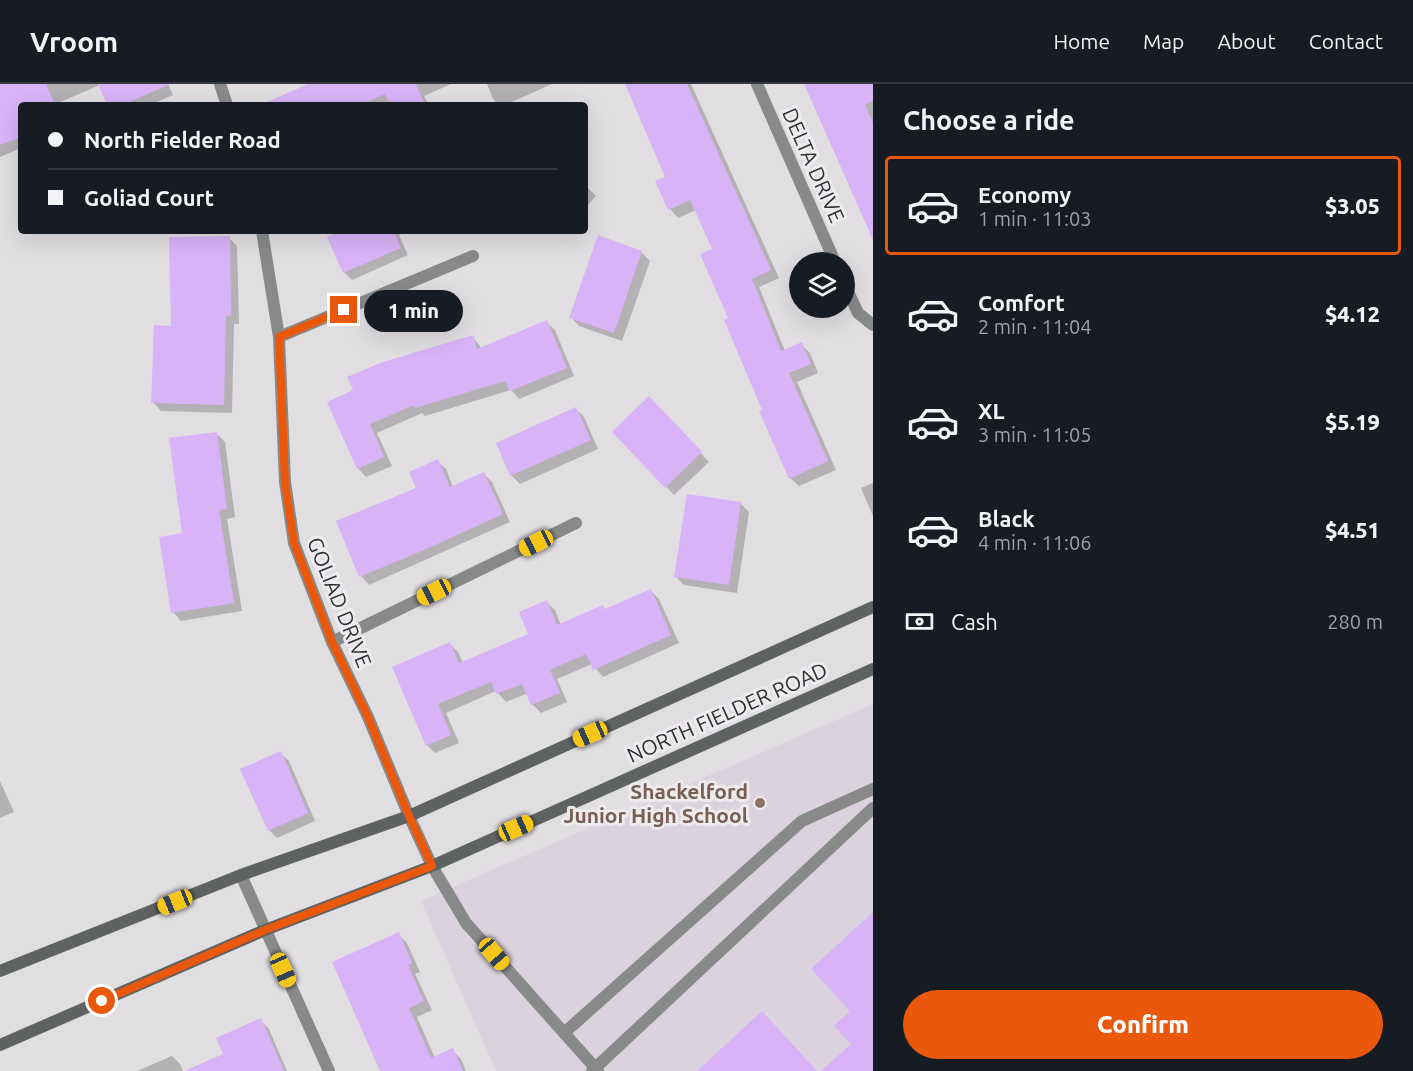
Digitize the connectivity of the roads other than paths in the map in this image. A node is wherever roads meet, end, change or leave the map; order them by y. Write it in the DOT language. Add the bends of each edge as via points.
graph roads {
  1 [pos="220,84"];
  2 [pos="757,84"];
  3 [pos="226,102"];
  4 [pos="262,234"];
  5 [pos="831,252"];
  6 [pos="473,256"];
  7 [pos="855,307"];
  8 [pos="873,325"];
  9 [pos="279,337"];
  10 [pos="576,523"];
  11 [pos="873,607"];
  12 [pos="332,642"];
  13 [pos="873,669"];
  14 [pos="873,789"];
  15 [pos="873,808"];
  16 [pos="409,816"];
  17 [pos="432,866"];
  18 [pos="240,875"];
  19 [pos="265,930"];
  20 [pos="0,971"];
  21 [pos="564,1033"];
  22 [pos="0,1045"];
  23 [pos="595,1070"];
  24 [pos="329,1071"];
  1 -- 3 [label="street"];
  2 -- 5 [label="street, DELTA DRIVE"];
  4 -- 9 [label="street, GOLIAD DRIVE"];
  6 -- 9 [label="street"];
  7 -- 8 [label="street"];
  9 -- 12 [label="street, GOLIAD DRIVE" via="285,482 294,543"];
  10 -- 12 [label="street"];
  11 -- 16 [label="main road, NORTH FIELDER ROAD"];
  12 -- 16 [label="street, GOLIAD DRIVE"];
  13 -- 17 [label="main road, NORTH FIELDER ROAD"];
  14 -- 21 [label="street" via="802,821"];
  15 -- 23 [label="street"];
  16 -- 17 [label="street, GOLIAD DRIVE"];
  16 -- 18 [label="main road, NORTH FIELDER ROAD"];
  17 -- 19 [label="main road, NORTH FIELDER ROAD"];
  17 -- 21 [label="street, GOLIAD DRIVE" via="466,922"];
  18 -- 19 [label="street"];
  18 -- 20 [label="main road, NORTH FIELDER ROAD"];
  19 -- 22 [label="main road, NORTH FIELDER ROAD"];
  19 -- 24 [label="street"];
  21 -- 23 [label="street, GOLIAD DRIVE"];
}
